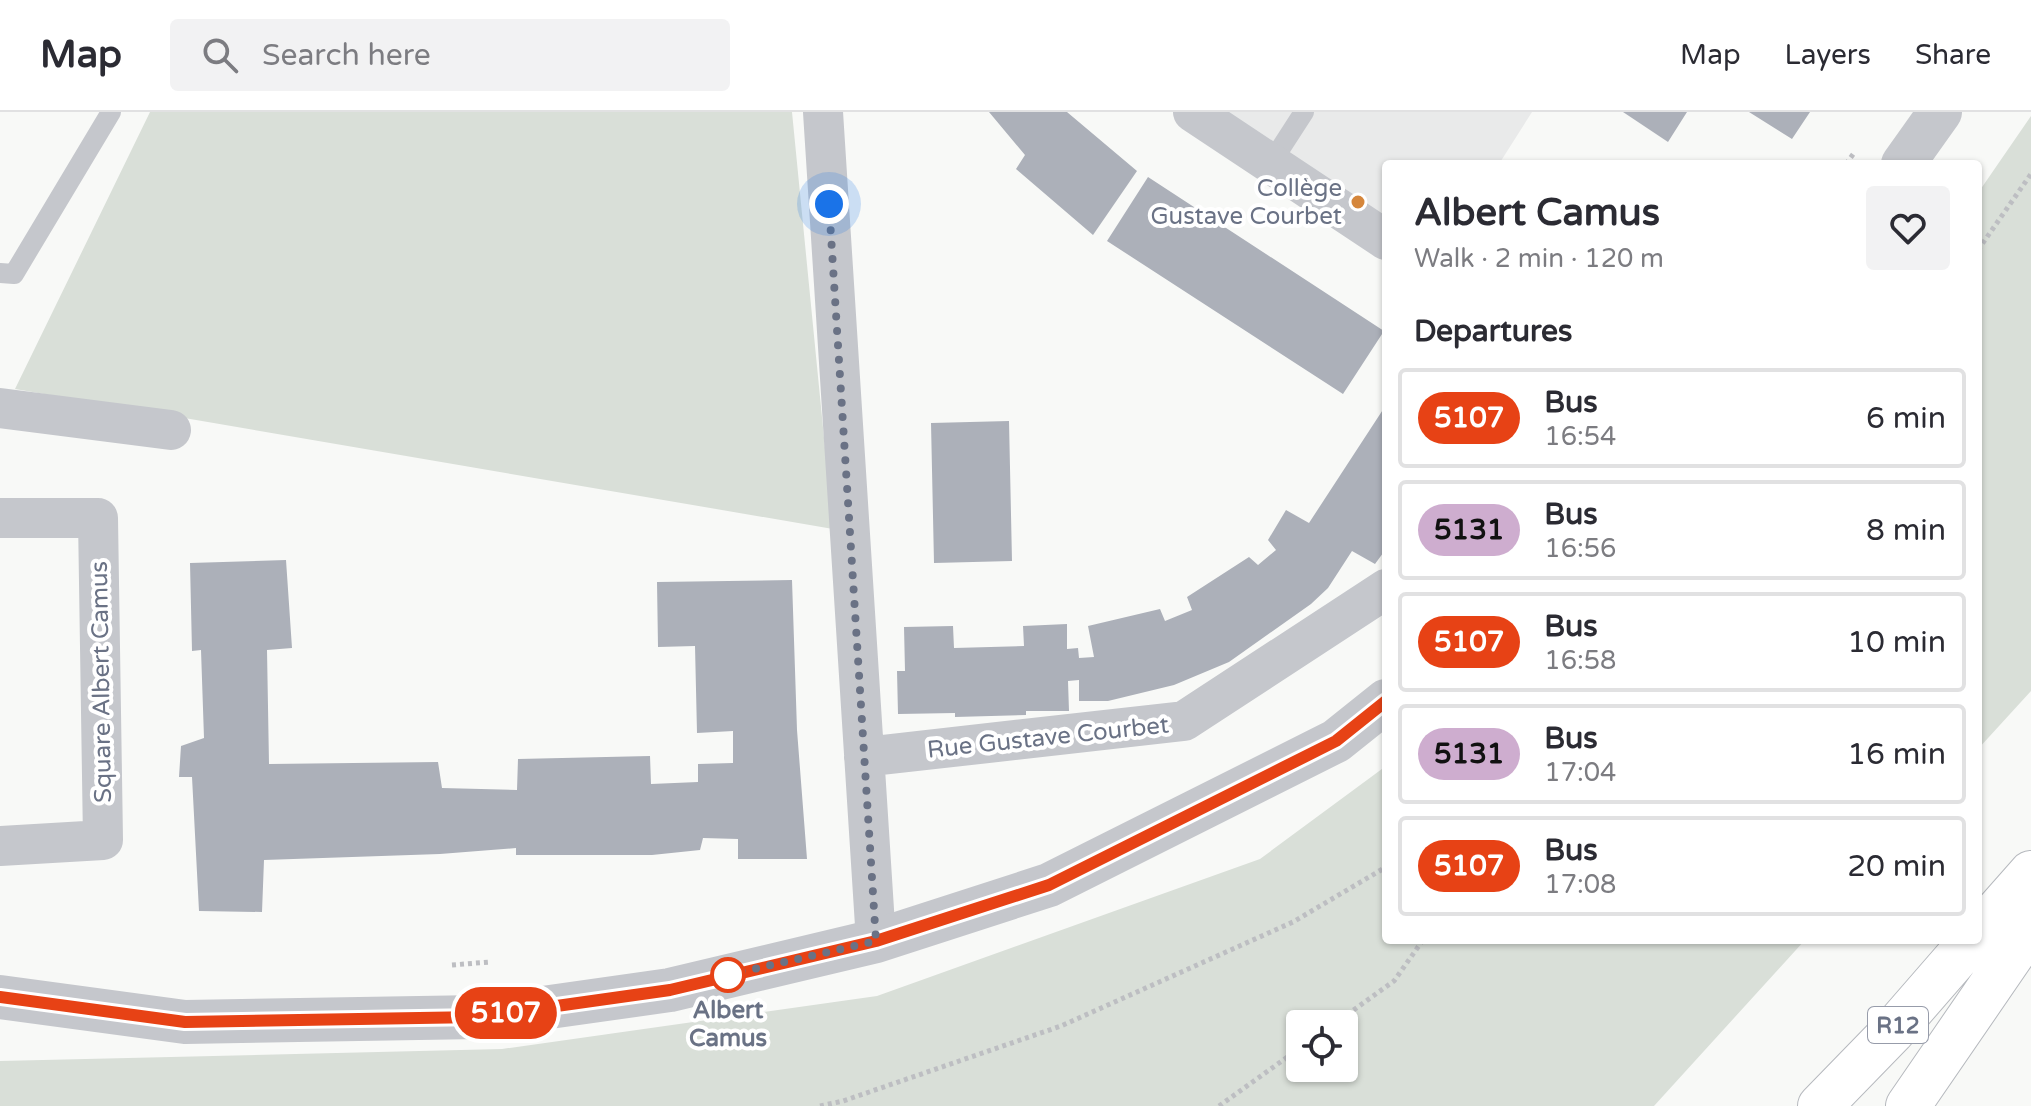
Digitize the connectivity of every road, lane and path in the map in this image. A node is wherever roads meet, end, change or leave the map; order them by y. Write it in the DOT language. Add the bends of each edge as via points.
graph roads {
  1 [pos="111,112"];
  2 [pos="823,112"];
  3 [pos="1193,112"];
  4 [pos="1304,112"];
  5 [pos="1940,112"];
  6 [pos="1906,160"];
  7 [pos="1271,163"];
  8 [pos="2031,174"];
  9 [pos="1382,237"];
  10 [pos="1982,244"];
  11 [pos="0,273"];
  12 [pos="0,408"];
  13 [pos="171,430"];
  14 [pos="0,518"];
  15 [pos="1382,592"];
  16 [pos="1382,704"];
  17 [pos="864,757"];
  18 [pos="0,846"];
  19 [pos="1382,869"];
  20 [pos="2031,873"];
  21 [pos="2031,927"];
  22 [pos="1982,928"];
  23 [pos="876,941"];
  24 [pos="1420,944"];
  25 [pos="1969,944"];
  26 [pos="500,962"];
  27 [pos="438,966"];
  28 [pos="0,997"];
  29 [pos="1354,1010"];
  30 [pos="1286,1058"];
  31 [pos="820,1106"];
  32 [pos="1219,1106"];
  33 [pos="1820,1106"];
  34 [pos="1908,1106"];
  1 -- 11 [label="lane" via="14,274"];
  2 -- 17 [label="street"];
  3 -- 7 [label="street"];
  4 -- 7 [label="lane"];
  5 -- 6 [label="street"];
  7 -- 9 [label="street"];
  8 -- 10 [label="path"];
  12 -- 13 [label="street"];
  14 -- 18 [label="street, Square Albert Camus" via="98,518 103,840"];
  15 -- 17 [label="street, Rue Gustave Courbet" via="1184,721"];
  16 -- 23 [label="street" via="1336,741 1049,885"];
  17 -- 23 [label="street"];
  19 -- 31 [label="path" via="1293,922 1061,1026"];
  20 -- 22 [label="main road"];
  21 -- 34 [label="main road, R12"];
  23 -- 28 [label="street" via="670,990 479,1017 185,1022"];
  24 -- 29 [label="path" via="1394,981"];
  25 -- 33 [label="main road, R12"];
  26 -- 27 [label="path"];
  30 -- 32 [label="path"];
}
